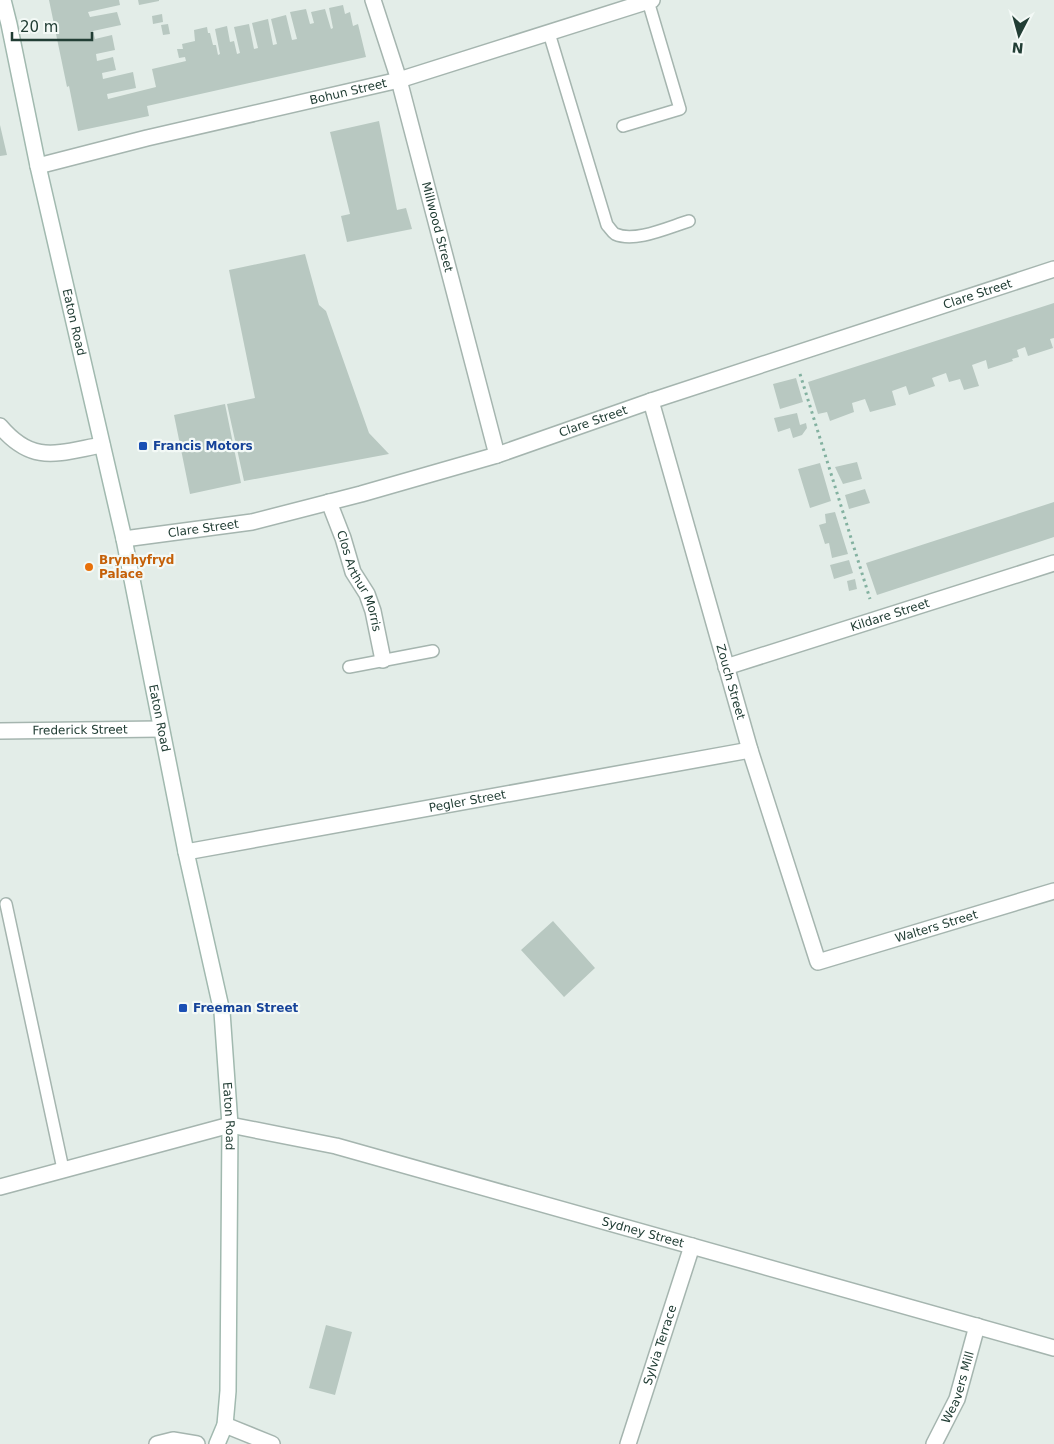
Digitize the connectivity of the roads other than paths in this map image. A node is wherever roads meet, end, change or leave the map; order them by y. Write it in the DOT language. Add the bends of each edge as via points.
graph roads {
  1 [pos="3,0"];
  2 [pos="373,0"];
  3 [pos="650,1"];
  4 [pos="548,33"];
  5 [pos="399,80"];
  6 [pos="623,126"];
  7 [pos="38,166"];
  8 [pos="689,221"];
  9 [pos="1054,269"];
  10 [pos="651,401"];
  11 [pos="0,426"];
  12 [pos="102,445"];
  13 [pos="497,455"];
  14 [pos="329,502"];
  15 [pos="124,539"];
  16 [pos="1054,563"];
  17 [pos="433,650"];
  18 [pos="383,660"];
  19 [pos="349,667"];
  20 [pos="726,667"];
  21 [pos="161,729"];
  22 [pos="0,731"];
  23 [pos="750,750"];
  24 [pos="186,852"];
  25 [pos="1054,891"];
  26 [pos="6,904"];
  27 [pos="818,962"];
  28 [pos="230,1126"];
  29 [pos="63,1169"];
  30 [pos="0,1187"];
  31 [pos="692,1246"];
  32 [pos="977,1326"];
  33 [pos="1054,1348"];
  34 [pos="225,1425"];
  35 [pos="157,1444"];
  36 [pos="197,1444"];
  37 [pos="217,1444"];
  38 [pos="272,1444"];
  39 [pos="628,1444"];
  40 [pos="934,1444"];
  1 -- 7 [label="street, Eaton Road"];
  2 -- 5 [label="street, Millwood Street"];
  3 -- 4 [label="street, Bohun Street"];
  3 -- 6 [label="lane" via="680,109"];
  4 -- 5 [label="street, Bohun Street"];
  4 -- 8 [label="lane" via="607,225 614,233 626,237"];
  5 -- 7 [label="street, Bohun Street"];
  5 -- 13 [label="street, Millwood Street"];
  7 -- 12 [label="street, Eaton Road"];
  9 -- 10 [label="street, Clare Street"];
  10 -- 13 [label="street, Clare Street"];
  10 -- 20 [label="street, Zouch Street"];
  11 -- 12 [label="street" via="30,451 50,454"];
  12 -- 15 [label="street, Eaton Road"];
  13 -- 14 [label="street, Clare Street"];
  14 -- 15 [label="street, Clare Street" via="252,522"];
  14 -- 18 [label="street, Clos Arthur Morris" via="353,572 373,611"];
  15 -- 21 [label="street, Eaton Road"];
  16 -- 20 [label="street, Kildare Street"];
  17 -- 18 [label="lane"];
  18 -- 19 [label="lane"];
  20 -- 23 [label="street, Zouch Street"];
  21 -- 22 [label="street, Frederick Street"];
  21 -- 24 [label="street, Eaton Road"];
  23 -- 24 [label="street, Pegler Street"];
  23 -- 27 [label="street, Zouch Street"];
  24 -- 28 [label="street, Eaton Road" via="222,1012"];
  25 -- 27 [label="street, Walters Street"];
  26 -- 29 [label="lane"];
  28 -- 29 [label="street"];
  28 -- 31 [label="street, Sydney Street" via="336,1146"];
  28 -- 34 [label="street, Eaton Road"];
  29 -- 30 [label="street"];
  31 -- 32 [label="street, Sydney Street"];
  31 -- 39 [label="street, Sylvia Terrace"];
  32 -- 33 [label="street, Sydney Street"];
  32 -- 40 [label="street, Weavers Mill" via="957,1399"];
  34 -- 37 [label="street, Eaton Road"];
  34 -- 38 [label="street"];
  35 -- 36 [label="street" via="173,1440"];
}
